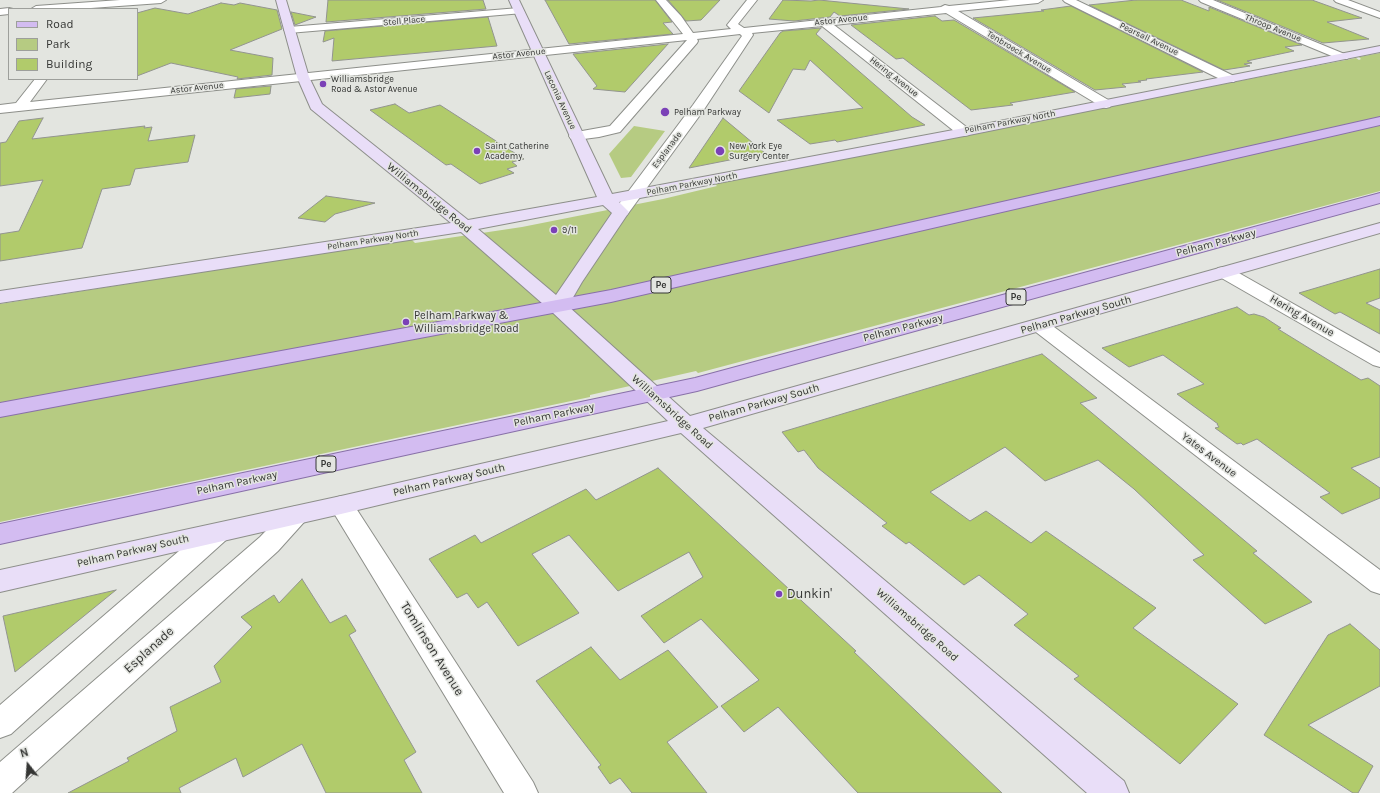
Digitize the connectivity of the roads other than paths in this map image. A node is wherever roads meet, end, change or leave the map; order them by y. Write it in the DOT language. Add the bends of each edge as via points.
graph roads {
  1 [pos="161,0"];
  2 [pos="281,0"];
  3 [pos="661,0"];
  4 [pos="752,0"];
  5 [pos="932,0"];
  6 [pos="1038,0"];
  7 [pos="1068,0"];
  8 [pos="1204,0"];
  9 [pos="1339,0"];
  10 [pos="516,6"];
  11 [pos="96,7"];
  12 [pos="66,8"];
  13 [pos="948,10"];
  14 [pos="1380,15"];
  15 [pos="824,22"];
  16 [pos="289,30"];
  17 [pos="741,31"];
  18 [pos="690,36"];
  19 [pos="1380,49"];
  20 [pos="537,52"];
  21 [pos="1343,57"];
  22 [pos="303,77"];
  23 [pos="1230,79"];
  24 [pos="40,80"];
  25 [pos="1106,104"];
  26 [pos="20,107"];
  27 [pos="0,109"];
  28 [pos="1380,121"];
  29 [pos="964,132"];
  30 [pos="576,136"];
  31 [pos="633,195"];
  32 [pos="1380,198"];
  33 [pos="607,200"];
  34 [pos="621,212"];
  35 [pos="465,226"];
  36 [pos="1380,228"];
  37 [pos="1224,272"];
  38 [pos="0,297"];
  39 [pos="558,307"];
  40 [pos="1039,325"];
  41 [pos="1380,361"];
  42 [pos="651,394"];
  43 [pos="0,410"];
  44 [pos="685,425"];
  45 [pos="341,505"];
  46 [pos="296,515"];
  47 [pos="216,533"];
  48 [pos="0,534"];
  49 [pos="0,581"];
  50 [pos="1380,584"];
  51 [pos="0,724"];
  52 [pos="0,783"];
  53 [pos="522,793"];
  54 [pos="1112,793"];
  1 -- 11 [label="street"];
  2 -- 16 [label="street, Williamsbridge Road"];
  3 -- 18 [label="street"];
  4 -- 17 [label="street, Esplanade" via="732,25"];
  5 -- 13 [label="street, Tenbroeck Avenue"];
  6 -- 13 [label="street, Astor Avenue"];
  7 -- 23 [label="street, Pearsall Avenue"];
  8 -- 21 [label="street, Throop Avenue"];
  9 -- 14 [label="street"];
  10 -- 16 [label="street, Stell Place"];
  10 -- 20 [label="street, Laconia Avenue"];
  11 -- 12 [label="street"];
  13 -- 15 [label="street, Astor Avenue"];
  13 -- 25 [label="street, Tenbroeck Avenue"];
  15 -- 17 [label="street, Astor Avenue"];
  15 -- 29 [label="street, Hering Avenue"];
  16 -- 22 [label="street, Williamsbridge Road"];
  17 -- 18 [label="street, Astor Avenue"];
  17 -- 31 [label="street, Esplanade" via="748,35 698,108"];
  18 -- 20 [label="street, Astor Avenue"];
  18 -- 30 [label="street" via="693,41 615,129"];
  19 -- 21 [label="street, Pelham Parkway North"];
  20 -- 22 [label="street, Astor Avenue"];
  20 -- 30 [label="street, Laconia Avenue"];
  21 -- 23 [label="street, Pelham Parkway North"];
  22 -- 26 [label="street, Astor Avenue"];
  22 -- 35 [label="street, Williamsbridge Road" via="316,106"];
  23 -- 25 [label="street, Pelham Parkway North"];
  24 -- 26 [label="street"];
  25 -- 29 [label="street, Pelham Parkway North"];
  26 -- 27 [label="street, Astor Avenue"];
  28 -- 39 [label="main road, Pe"];
  29 -- 31 [label="street, Pelham Parkway North"];
  30 -- 33 [label="street, Laconia Avenue"];
  31 -- 33 [label="street, Pelham Parkway North"];
  31 -- 34 [label="street, Esplanade"];
  32 -- 42 [label="main road, Pelham Parkway / Pe" via="697,384"];
  33 -- 34 [label="street"];
  33 -- 35 [label="street, Pelham Parkway North"];
  34 -- 39 [label="street, Esplanade"];
  35 -- 38 [label="street, Pelham Parkway North"];
  35 -- 39 [label="street, Williamsbridge Road"];
  36 -- 37 [label="street, Pelham Parkway South"];
  37 -- 40 [label="street, Pelham Parkway South"];
  37 -- 41 [label="street, Hering Avenue"];
  39 -- 42 [label="street, Williamsbridge Road"];
  39 -- 43 [label="main road, Pe"];
  40 -- 44 [label="street, Pelham Parkway South"];
  40 -- 50 [label="street, Yates Avenue"];
  42 -- 44 [label="street, Williamsbridge Road"];
  42 -- 48 [label="main road, Pelham Parkway / Pe"];
  44 -- 45 [label="street, Pelham Parkway South"];
  44 -- 54 [label="street, Williamsbridge Road"];
  45 -- 46 [label="street, Pelham Parkway South"];
  45 -- 53 [label="street, Tomlinson Avenue"];
  46 -- 47 [label="street, Pelham Parkway South"];
  46 -- 52 [label="street, Esplanade" via="269,544"];
  47 -- 49 [label="street, Pelham Parkway South"];
  47 -- 51 [label="street"];
}
